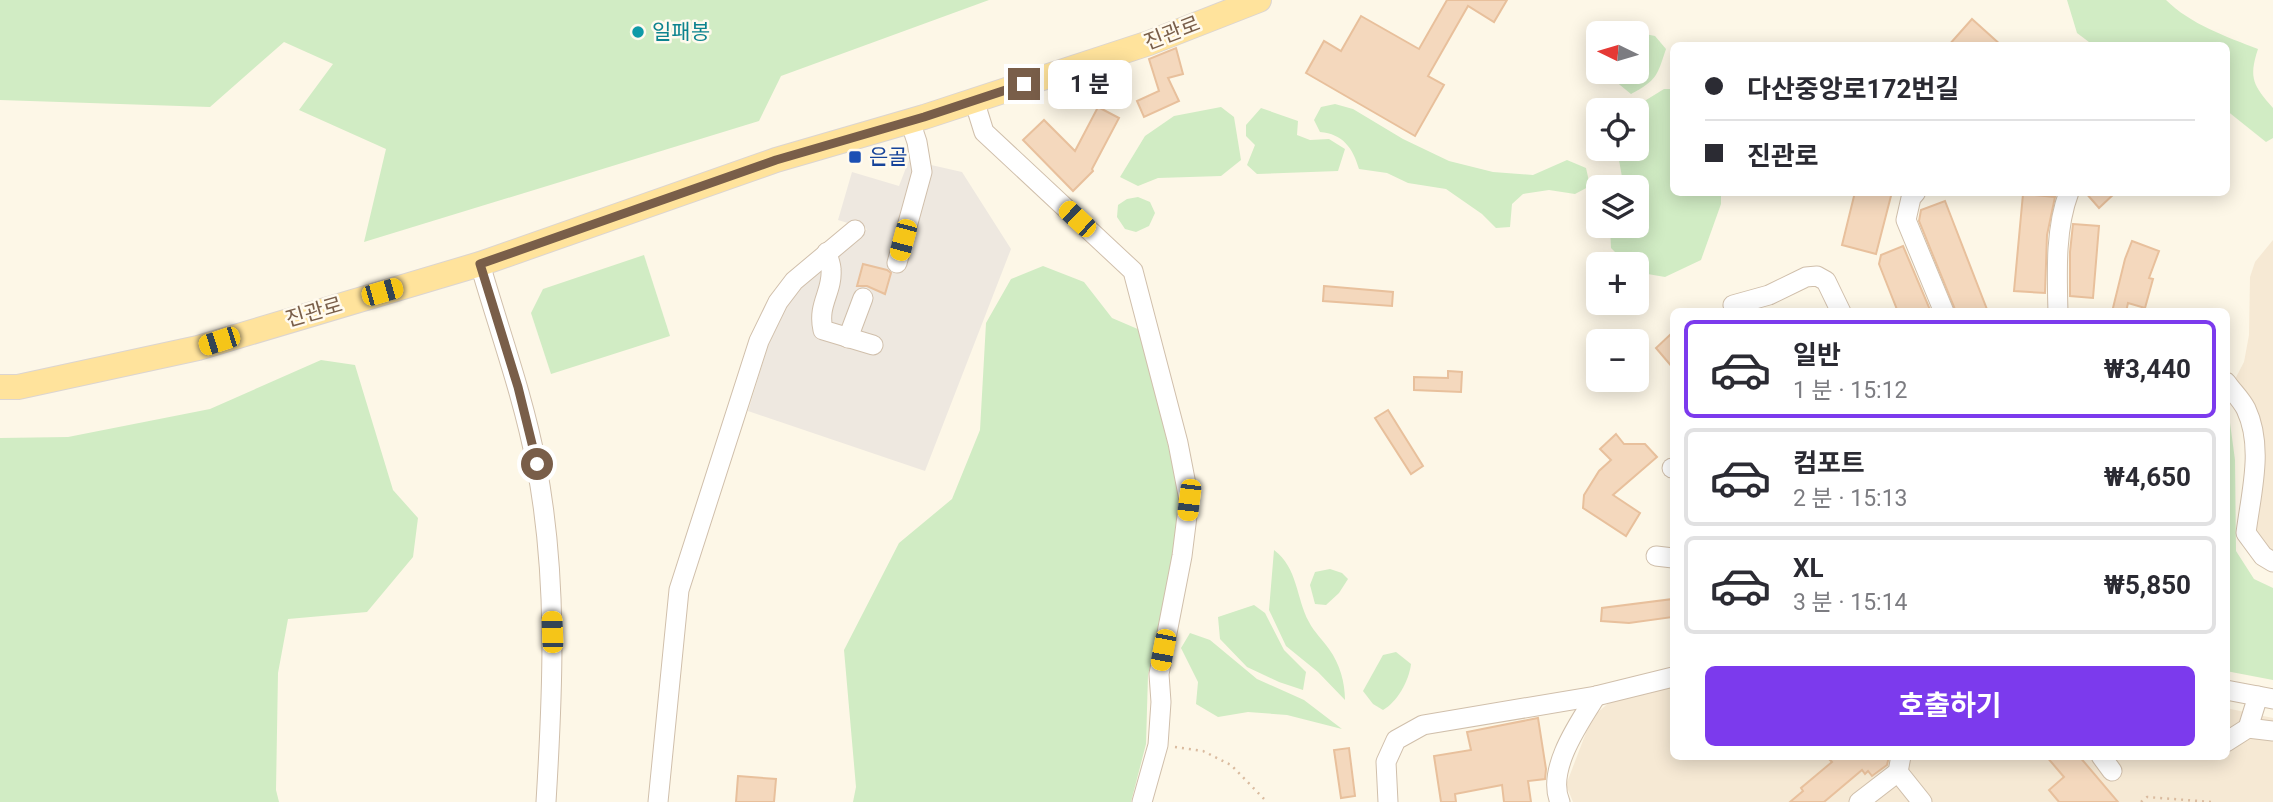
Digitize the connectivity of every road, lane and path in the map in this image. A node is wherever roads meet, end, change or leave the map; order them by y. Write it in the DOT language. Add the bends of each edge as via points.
graph roads {
  1 [pos="1259,0"];
  2 [pos="974,100"];
  3 [pos="910,121"];
  4 [pos="1913,196"];
  5 [pos="2067,196"];
  6 [pos="855,230"];
  7 [pos="827,252"];
  8 [pos="897,263"];
  9 [pos="480,264"];
  10 [pos="863,298"];
  11 [pos="1732,305"];
  12 [pos="1839,308"];
  13 [pos="1942,308"];
  14 [pos="2058,308"];
  15 [pos="848,338"];
  16 [pos="873,345"];
  17 [pos="0,387"];
  18 [pos="2230,387"];
  19 [pos="2273,562"];
  20 [pos="1670,678"];
  21 [pos="2230,691"];
  22 [pos="1596,696"];
  23 [pos="2265,697"];
  24 [pos="2248,728"];
  25 [pos="2273,731"];
  26 [pos="2230,739"];
  27 [pos="1158,745"];
  28 [pos="1899,764"];
  29 [pos="546,802"];
  30 [pos="657,802"];
  31 [pos="1142,802"];
  32 [pos="1267,802"];
  33 [pos="1388,802"];
  34 [pos="1560,802"];
  35 [pos="1859,802"];
  36 [pos="1922,802"];
  37 [pos="2141,802"];
  38 [pos="2212,802"];
  1 -- 2 [label="main road, 진관로" via="1149,43"];
  2 -- 3 [label="main road, 진관로"];
  2 -- 27 [label="street" via="984,132 1133,271 1189,500 1158,674"];
  3 -- 8 [label="street" via="922,172"];
  3 -- 9 [label="main road, 진관로" via="776,160"];
  4 -- 13 [label="street" via="1906,220"];
  5 -- 14 [label="street" via="2056,279"];
  6 -- 7 [label="street"];
  7 -- 15 [label="street" via="831,270 819,315 822,330"];
  7 -- 30 [label="street" via="794,281 759,341 691,547 679,590"];
  9 -- 17 [label="main road, 진관로" via="198,348"];
  9 -- 29 [label="street" via="534,451 550,562 554,679"];
  10 -- 15 [label="street"];
  11 -- 12 [label="street" via="1817,275 1826,281"];
  15 -- 16 [label="street"];
  18 -- 19 [label="street" via="2245,407 2254,434 2246,533"];
  20 -- 22 [label="street"];
  21 -- 23 [label="street"];
  22 -- 33 [label="street" via="1423,725 1396,740 1386,762"];
  22 -- 34 [label="street" via="1574,732 1556,777"];
  23 -- 24 [label="street"];
  24 -- 25 [label="street"];
  24 -- 26 [label="street"];
  27 -- 31 [label="street"];
  27 -- 32 [label="path" via="1203,751 1231,765"];
  28 -- 35 [label="street"];
  28 -- 36 [label="street"];
  37 -- 38 [label="path" via="2147,797"];
}
